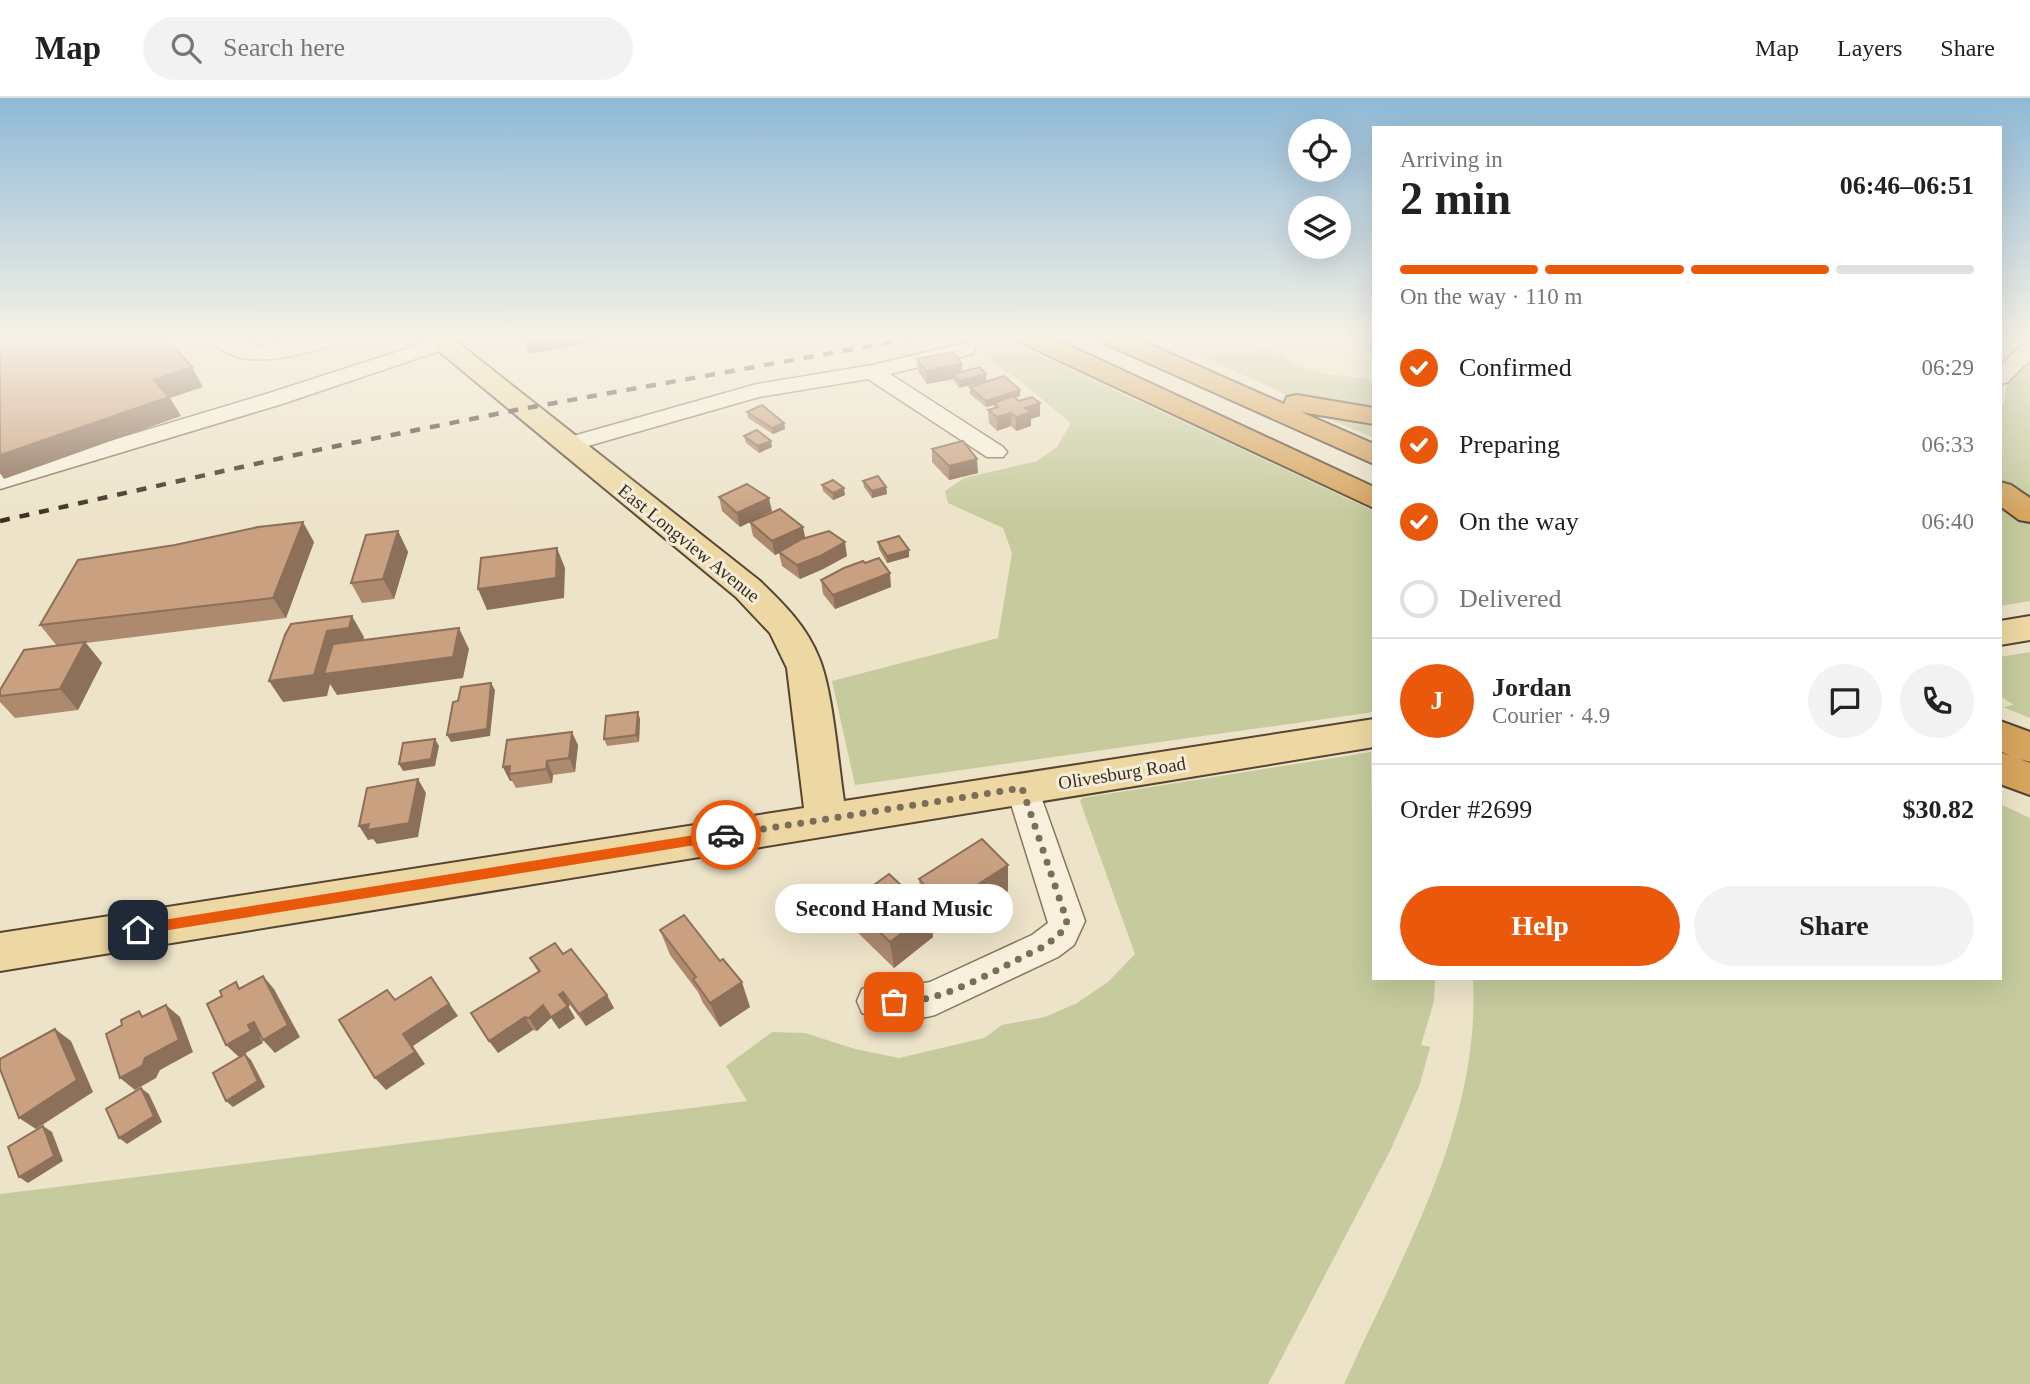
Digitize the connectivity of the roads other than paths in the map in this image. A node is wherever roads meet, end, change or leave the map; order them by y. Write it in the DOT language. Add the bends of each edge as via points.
graph roads {
  1 [pos="275,398"];
  2 [pos="509,398"];
  3 [pos="732,398"];
  4 [pos="912,398"];
  5 [pos="1201,398"];
  6 [pos="1214,398"];
  7 [pos="1238,398"];
  8 [pos="1280,398"];
  9 [pos="1372,416"];
  10 [pos="567,445"];
  11 [pos="995,452"];
  12 [pos="1372,454"];
  13 [pos="2002,470"];
  14 [pos="1372,478"];
  15 [pos="0,482"];
  16 [pos="2030,490"];
  17 [pos="2002,492"];
  18 [pos="1372,498"];
  19 [pos="2030,513"];
  20 [pos="2030,628"];
  21 [pos="2002,633"];
  22 [pos="1372,733"];
  23 [pos="2002,768"];
  24 [pos="2030,780"];
  25 [pos="2002,782"];
  26 [pos="1022,788"];
  27 [pos="2030,794"];
  28 [pos="826,819"];
  29 [pos="0,952"];
  30 [pos="876,1001"];
  1 -- 15 [label="street"];
  2 -- 10 [label="main road, East Longview Avenue"];
  3 -- 10 [label="street"];
  4 -- 11 [label="street"];
  5 -- 18 [label="highway"];
  6 -- 14 [label="highway"];
  7 -- 12 [label="highway"];
  8 -- 9 [label="highway"];
  10 -- 28 [label="main road, East Longview Avenue" via="748,589 786,628 799,647 805,668"];
  13 -- 16 [label="highway"];
  17 -- 19 [label="highway"];
  20 -- 21 [label="main road"];
  22 -- 26 [label="main road, Olivesburg Road"];
  23 -- 24 [label="highway"];
  25 -- 27 [label="highway"];
  26 -- 28 [label="main road, Olivesburg Road"];
  26 -- 30 [label="street" via="1067,921 1060,934 1045,946 935,998 913,1003"];
  28 -- 29 [label="main road, Olivesburg Road"];
}
